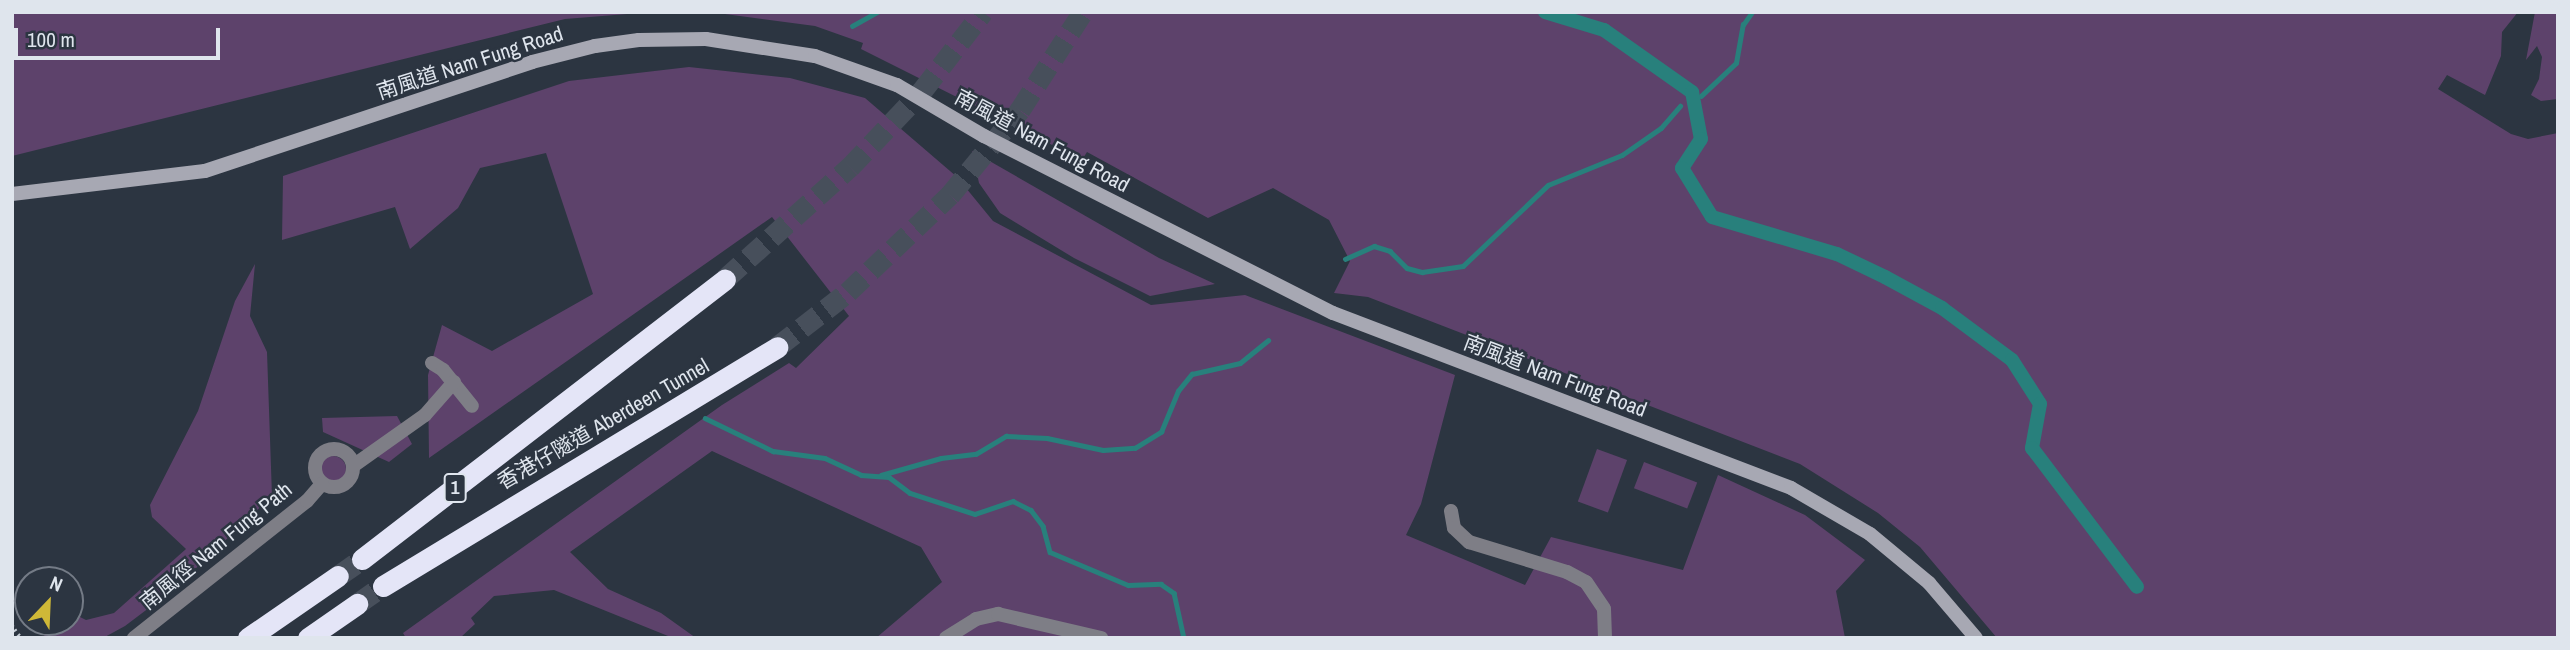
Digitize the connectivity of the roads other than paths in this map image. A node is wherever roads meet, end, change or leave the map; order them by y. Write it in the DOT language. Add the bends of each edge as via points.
graph roads {
  1 [pos="12,194"];
  2 [pos="725,279"];
  3 [pos="777,347"];
  4 [pos="432,363"];
  5 [pos="454,382"];
  6 [pos="472,406"];
  7 [pos="353,466"];
  8 [pos="322,484"];
  9 [pos="1451,511"];
  10 [pos="362,559"];
  11 [pos="338,576"];
  12 [pos="383,586"];
  13 [pos="357,604"];
  14 [pos="134,638"];
  15 [pos="248,638"];
  16 [pos="308,638"];
  17 [pos="946,638"];
  18 [pos="1101,638"];
  19 [pos="1605,638"];
  20 [pos="1976,638"];
  1 -- 20 [label="main road, 南風道 Nam Fung Road" via="205,171 533,62 595,46 706,39 815,55 897,85 984,136 1333,313 1791,488 1870,534 1929,583"];
  2 -- 10 [label="highway, 香港仔隧道 Aberdeen Tunnel / 1"];
  3 -- 12 [label="highway, 香港仔隧道 Aberdeen Tunnel / 1"];
  4 -- 5 [label="street"];
  5 -- 6 [label="street"];
  5 -- 7 [label="street, 南風徑 Nam Fung Path" via="425,415"];
  7 -- 8 [label="street, 南風徑 Nam Fung Path" via="351,478 341,487"];
  7 -- 8 [label="street, 南風徑 Nam Fung Path" via="342,451 323,452 314,468"];
  8 -- 14 [label="street, 南風徑 Nam Fung Path" via="307,501"];
  9 -- 19 [label="street" via="1454,528 1469,542 1586,582 1604,609"];
  11 -- 15 [label="highway"];
  13 -- 16 [label="highway"];
  17 -- 18 [label="street" via="976,619 998,614"];
}
